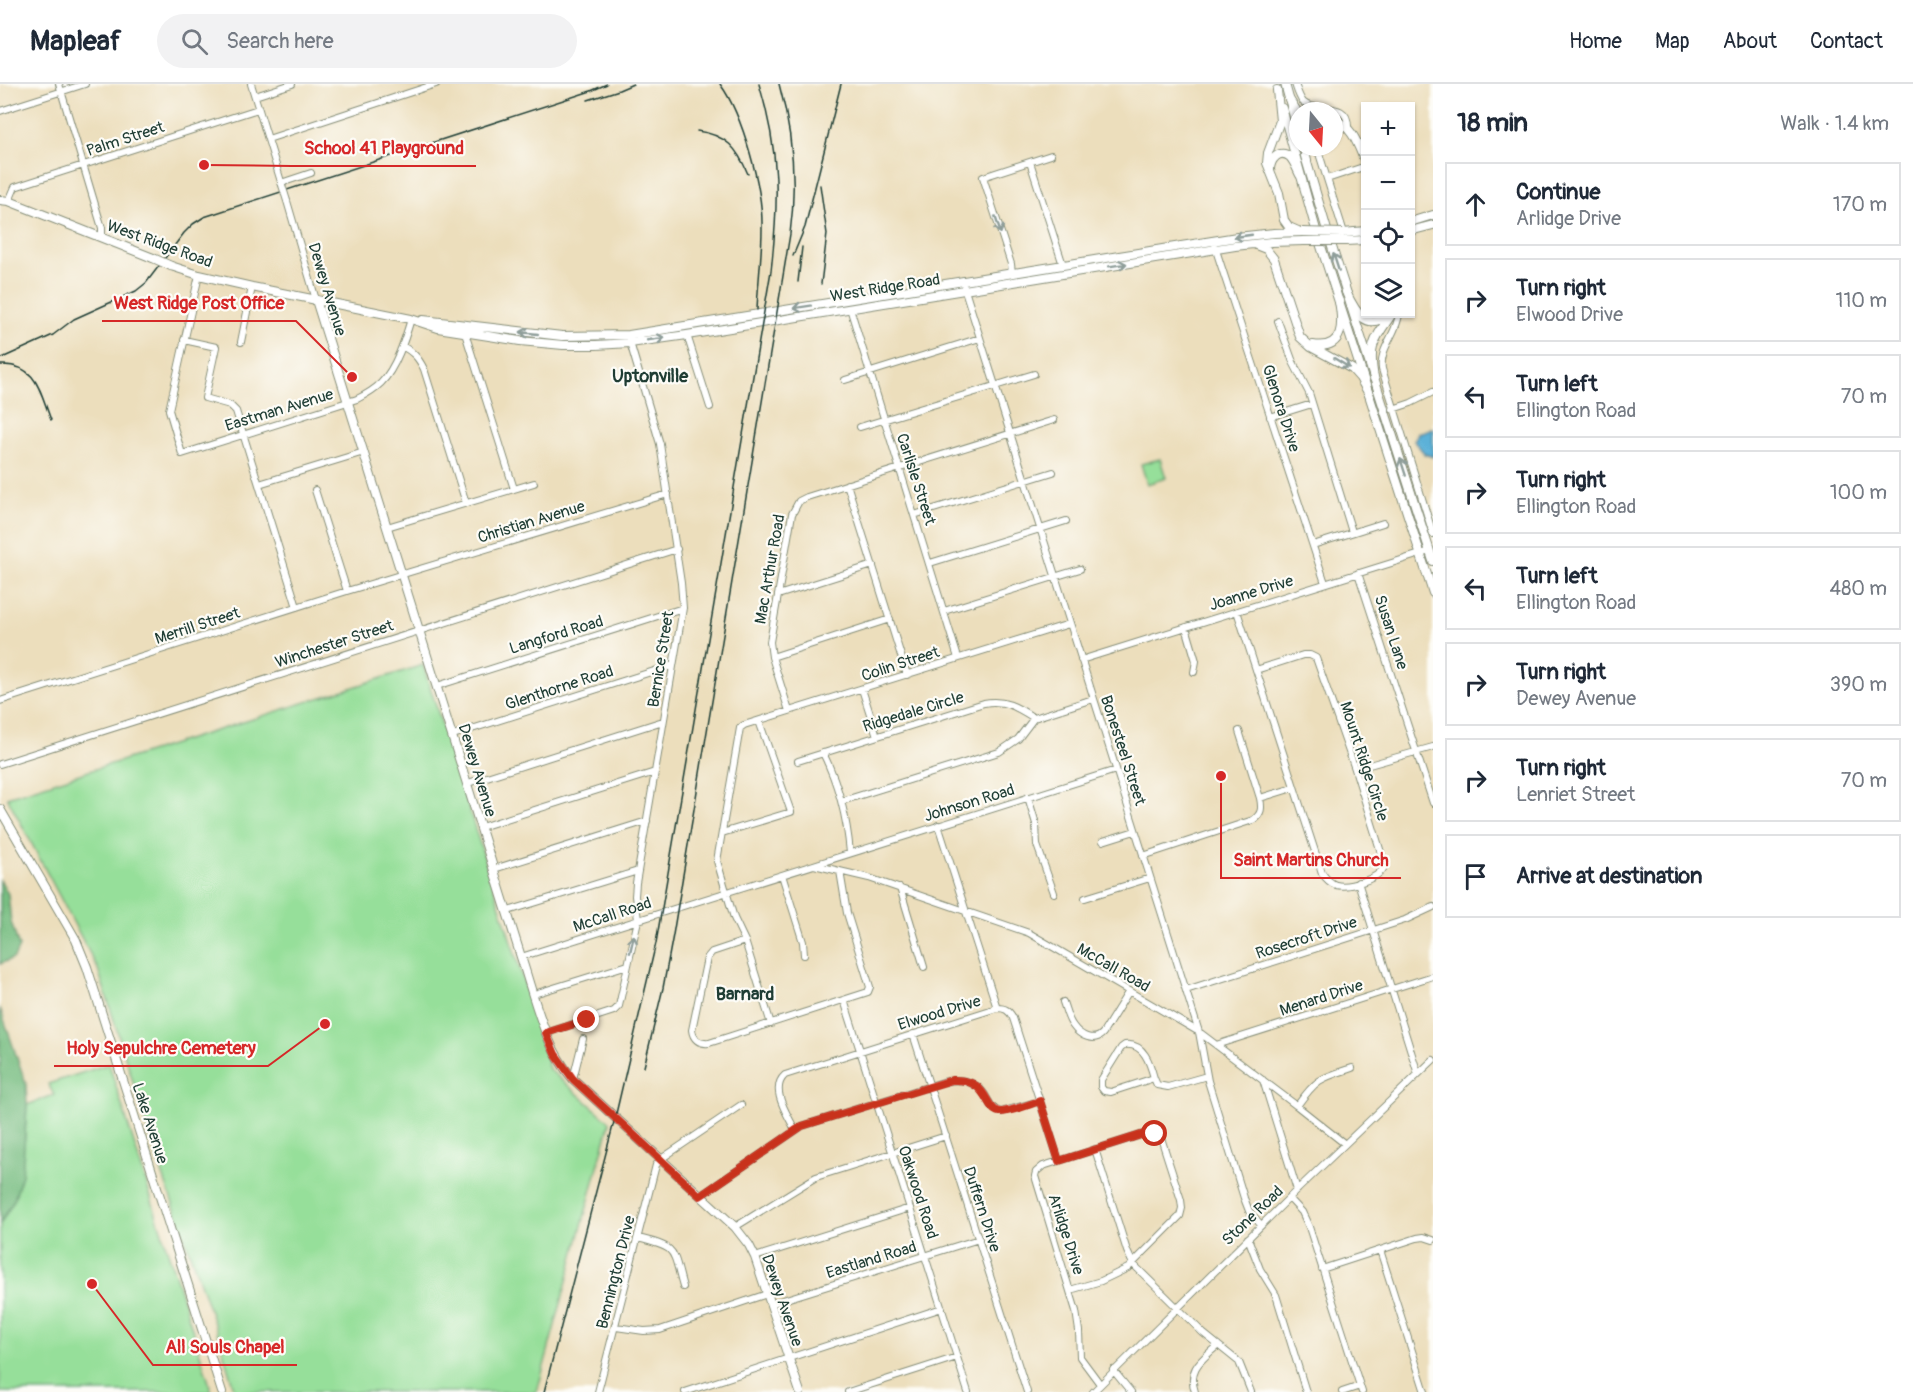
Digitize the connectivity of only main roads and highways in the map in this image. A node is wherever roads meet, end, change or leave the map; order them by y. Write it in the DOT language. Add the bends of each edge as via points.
graph roads {
  1 [pos="1285,84"];
  2 [pos="1276,87"];
  3 [pos="1289,99"];
  4 [pos="1290,102"];
  5 [pos="1291,102"];
  6 [pos="1343,125"];
  7 [pos="1305,156"];
  8 [pos="1362,156"];
  9 [pos="1306,161"];
  10 [pos="1271,173"];
  11 [pos="1300,175"];
  12 [pos="0,194"];
  13 [pos="5,201"];
  14 [pos="1282,214"];
  15 [pos="1433,215"];
  16 [pos="1433,223"];
  17 [pos="1415,224"];
  18 [pos="1415,227"];
  19 [pos="1361,232"];
  20 [pos="1263,234"];
  21 [pos="1344,236"];
  22 [pos="1303,237"];
  23 [pos="1361,239"];
  24 [pos="1289,241"];
  25 [pos="1250,244"];
  26 [pos="1214,245"];
  27 [pos="1275,263"];
  28 [pos="963,285"];
  29 [pos="1346,292"];
  30 [pos="316,300"];
  31 [pos="1339,301"];
  32 [pos="1361,316"];
  33 [pos="1363,318"];
  34 [pos="1383,318"];
  35 [pos="1388,318"];
  36 [pos="411,319"];
  37 [pos="629,339"];
  38 [pos="1304,341"];
  39 [pos="1374,378"];
  40 [pos="1370,396"];
  41 [pos="1433,561"];
  42 [pos="1433,593"];
  43 [pos="0,809"];
  44 [pos="222,1392"];
  45 [pos="800,1392"];
  1 -- 3 [label="main road"];
  2 -- 10 [label="highway" via="1279,123 1267,158"];
  2 -- 11 [label="main road"];
  3 -- 4 [label="main road"];
  3 -- 5 [label="highway"];
  6 -- 8 [label="highway" via="1354,136"];
  7 -- 9 [label="highway"];
  29 -- 9 [label="main road, one-way"];
  10 -- 11 [label="highway" via="1272,160 1282,154 1291,158"];
  10 -- 14 [label="highway"];
  11 -- 31 [label="main road"];
  12 -- 13 [label="highway, West Ridge Road"];
  13 -- 30 [label="highway, West Ridge Road, bridge" via="199,275"];
  14 -- 20 [label="highway" via="1278,225"];
  14 -- 22 [label="highway" via="1289,227"];
  15 -- 17 [label="highway"];
  16 -- 18 [label="highway"];
  19 -- 21 [label="highway, West Ridge Road"];
  20 -- 22 [label="highway, West Ridge Road"];
  20 -- 26 [label="highway, West Ridge Road, one-way"];
  21 -- 22 [label="highway, West Ridge Road, bridge"];
  21 -- 23 [label="highway, West Ridge Road"];
  22 -- 24 [label="highway, West Ridge Road"];
  24 -- 25 [label="highway, West Ridge Road"];
  24 -- 27 [label="highway" via="1277,249"];
  25 -- 26 [label="highway, West Ridge Road"];
  25 -- 27 [label="highway" via="1266,249"];
  28 -- 26 [label="highway, West Ridge Road, one-way"];
  26 -- 28 [label="highway, West Ridge Road" via="1011,273"];
  27 -- 38 [label="highway"];
  28 -- 37 [label="highway, West Ridge Road, one-way"];
  37 -- 28 [label="highway, West Ridge Road, one-way" via="687,335"];
  29 -- 32 [label="highway"];
  29 -- 39 [label="main road"];
  30 -- 36 [label="highway, West Ridge Road"];
  30 -- 45 [label="main road, Dewey Avenue" via="555,1054 573,1079 735,1227 749,1245"];
  31 -- 38 [label="highway" via="1342,327 1337,338 1324,346"];
  31 -- 40 [label="main road"];
  33 -- 34 [label="highway"];
  35 -- 39 [label="highway" via="1372,346"];
  37 -- 36 [label="highway, West Ridge Road, one-way" via="562,336"];
  36 -- 37 [label="highway, West Ridge Road" via="465,333 563,345"];
  38 -- 40 [label="highway, one-way" via="1350,368"];
  41 -- 39 [label="main road, one-way" via="1425,522"];
  40 -- 42 [label="main road"];
  43 -- 44 [label="main road, Lake Avenue" via="76,940 87,967"];
}
